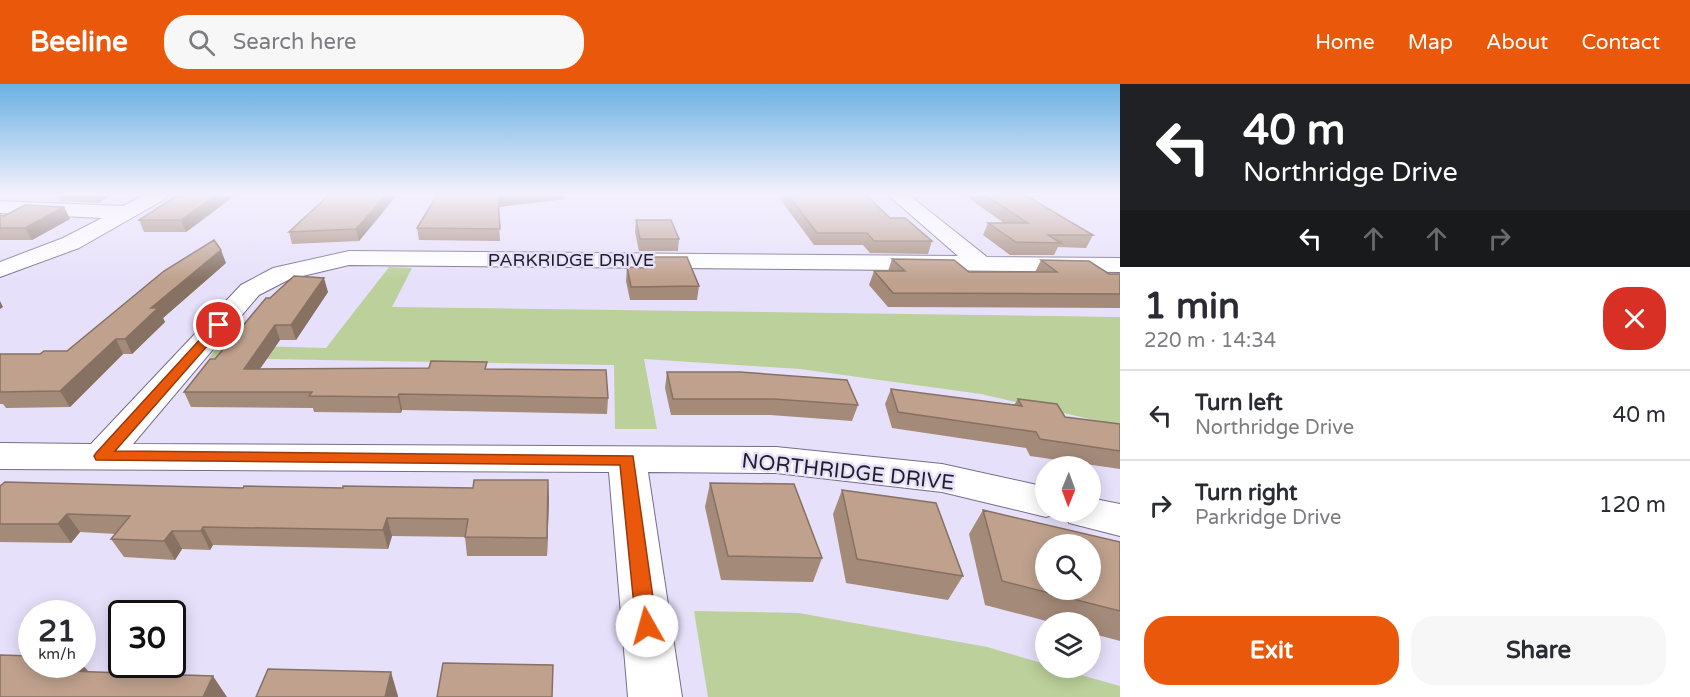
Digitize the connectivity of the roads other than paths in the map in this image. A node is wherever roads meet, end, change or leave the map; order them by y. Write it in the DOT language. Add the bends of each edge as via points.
graph roads {
  1 [pos="108,224"];
  2 [pos="932,224"];
  3 [pos="979,262"];
  4 [pos="1120,265"];
  5 [pos="0,270"];
  6 [pos="0,456"];
  7 [pos="101,456"];
  8 [pos="627,460"];
  9 [pos="1035,499"];
  10 [pos="1101,516"];
  11 [pos="1120,520"];
  12 [pos="655,697"];
  1 -- 5 [label="street" via="71,243"];
  2 -- 3 [label="street"];
  3 -- 4 [label="street, PARKRIDGE DRIVE"];
  3 -- 7 [label="street, PARKRIDGE DRIVE" via="349,258 282,273 250,290"];
  6 -- 7 [label="street, NORTHRIDGE DRIVE"];
  7 -- 8 [label="street, NORTHRIDGE DRIVE"];
  8 -- 9 [label="street, NORTHRIDGE DRIVE" via="788,462 942,478"];
  8 -- 12 [label="street"];
  10 -- 11 [label="street"];
}
